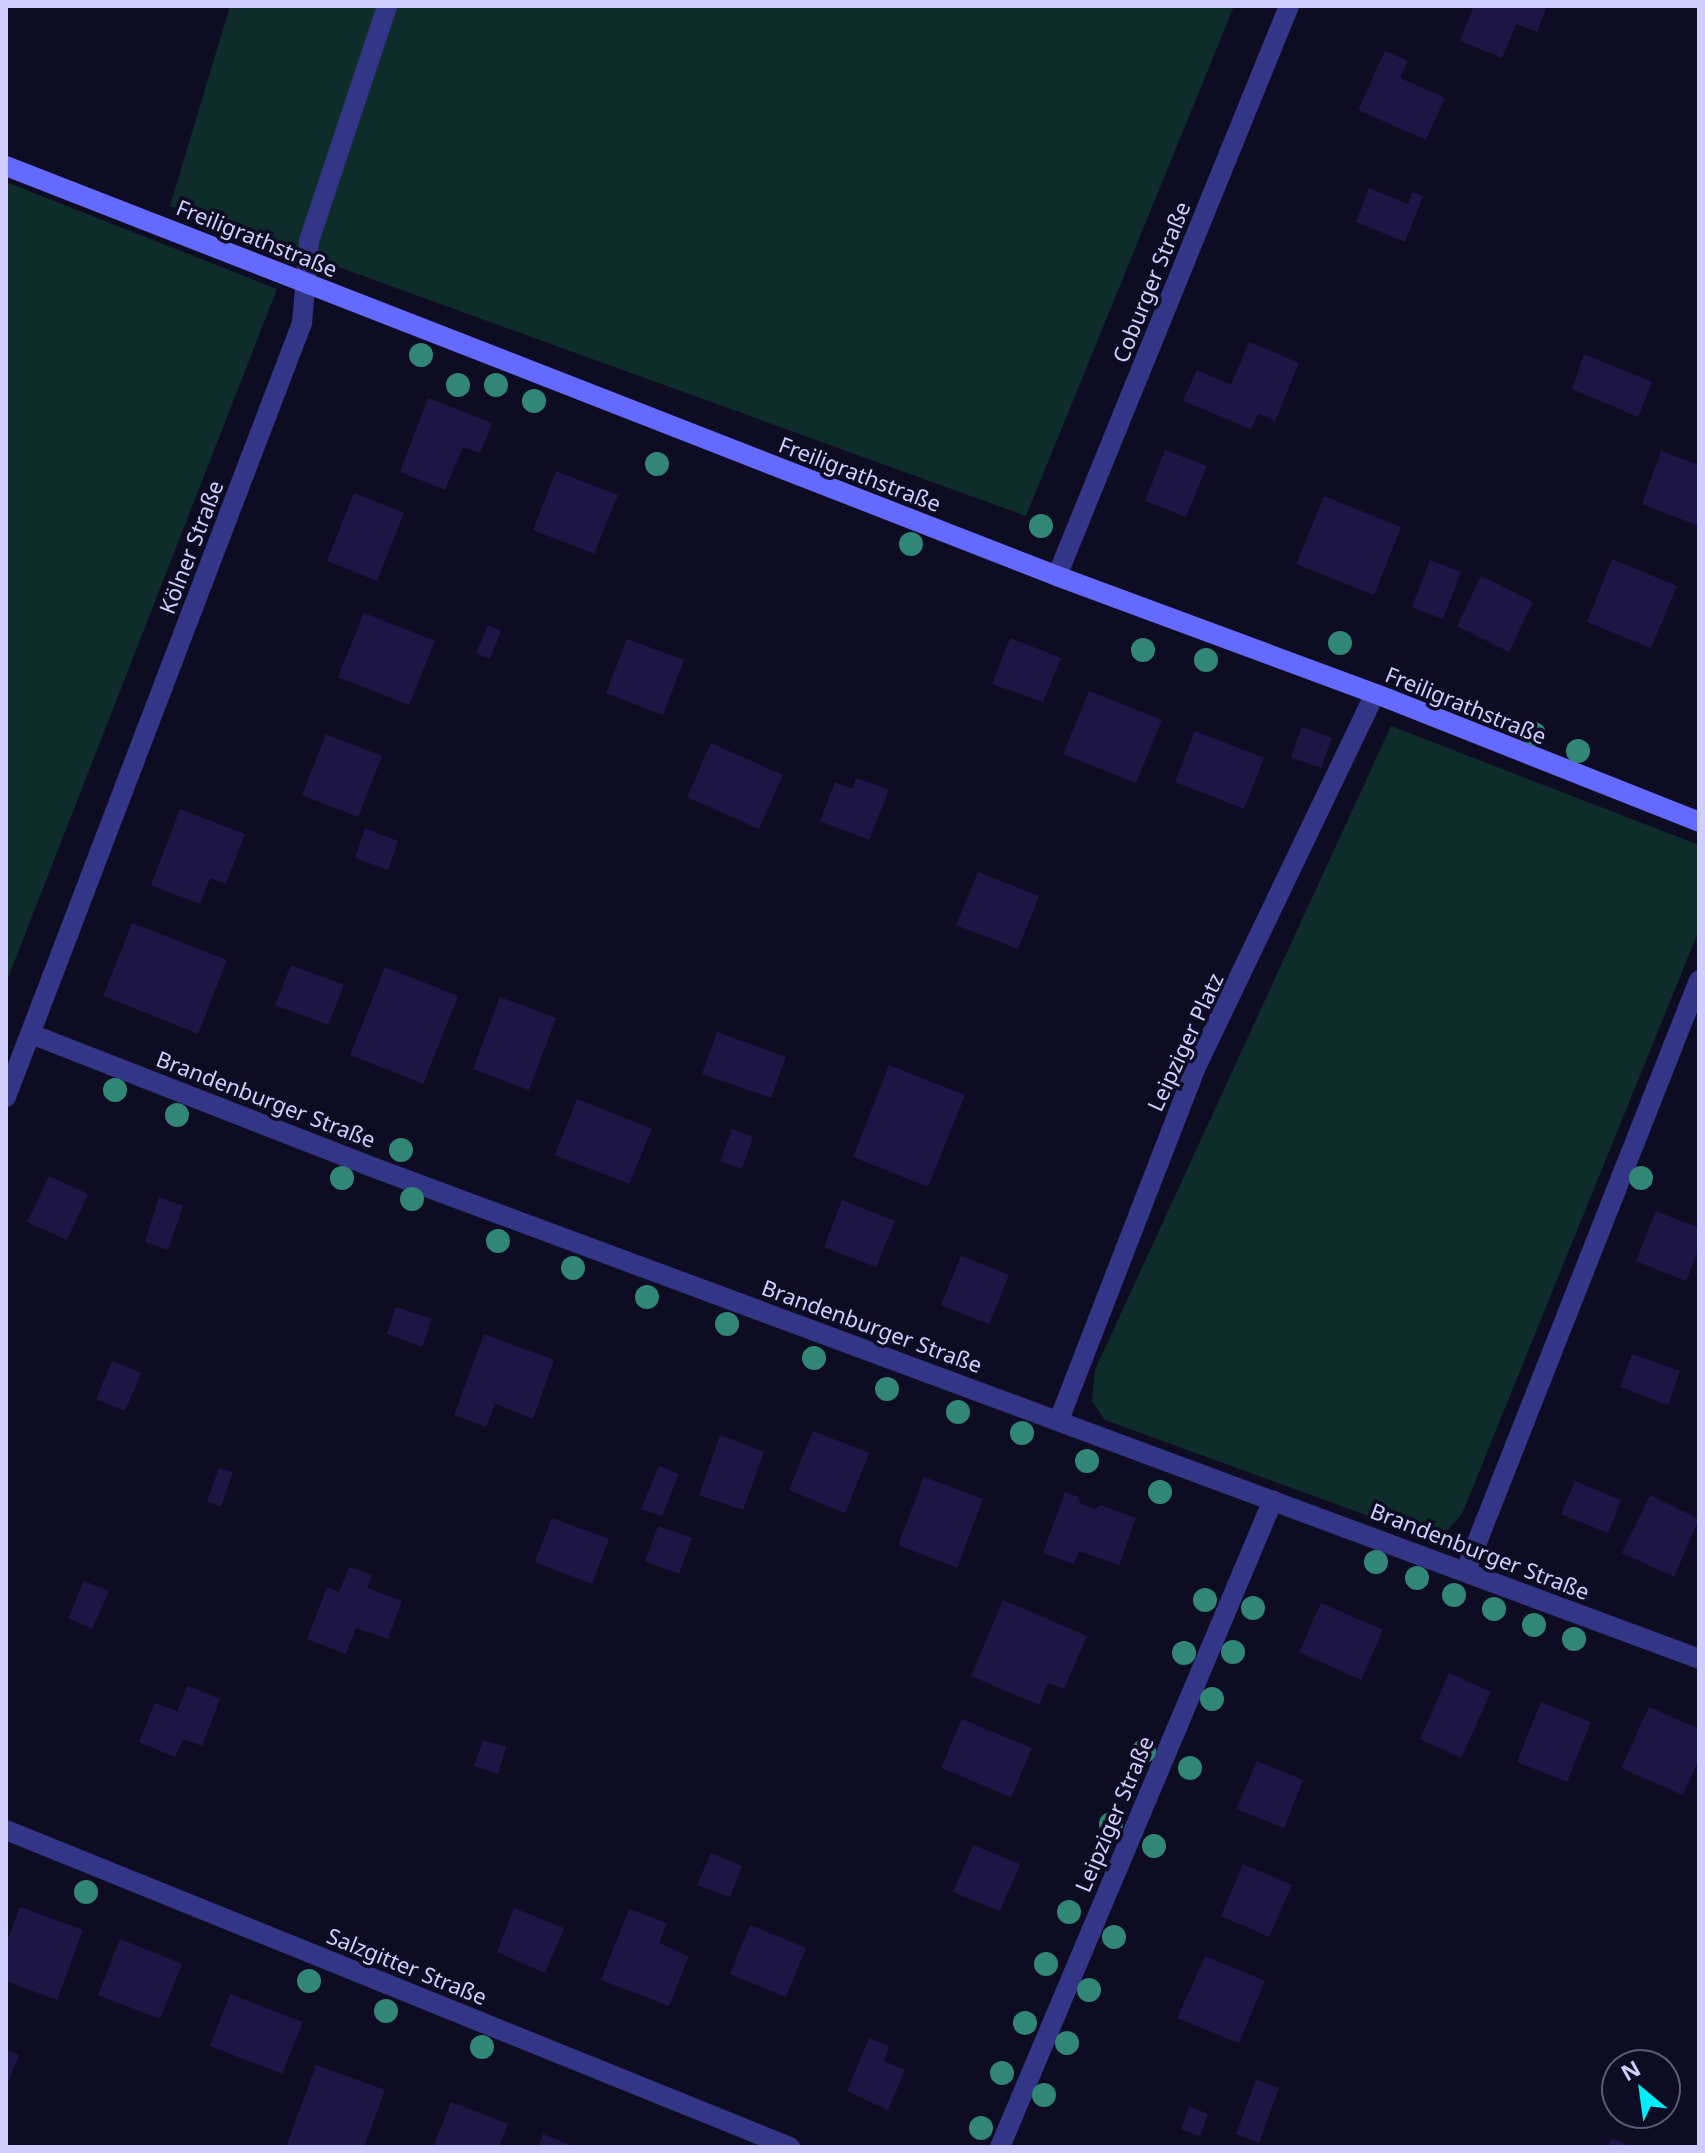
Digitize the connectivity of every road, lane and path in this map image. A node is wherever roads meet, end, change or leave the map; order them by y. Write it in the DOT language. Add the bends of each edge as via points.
graph roads {
  1 [pos="387,6"];
  2 [pos="1289,6"];
  3 [pos="6,166"];
  4 [pos="304,283"];
  5 [pos="1057,576"];
  6 [pos="1375,694"];
  7 [pos="1699,822"];
  8 [pos="1699,980"];
  9 [pos="31,1034"];
  10 [pos="6,1097"];
  11 [pos="1059,1420"];
  12 [pos="1273,1500"];
  13 [pos="1466,1570"];
  14 [pos="1699,1659"];
  15 [pos="6,1830"];
  16 [pos="790,2147"];
  17 [pos="1000,2147"];
  1 -- 4 [label="street, Kölner Straße" via="309,241"];
  2 -- 5 [label="street, Coburger Straße"];
  3 -- 4 [label="street, Freiligrathstraße"];
  4 -- 5 [label="street, Freiligrathstraße"];
  4 -- 9 [label="street, Kölner Straße" via="302,323"];
  5 -- 6 [label="street, Freiligrathstraße"];
  6 -- 7 [label="street, Freiligrathstraße"];
  6 -- 11 [label="street, Leipziger Platz" via="1197,1065"];
  8 -- 13 [label="street"];
  9 -- 10 [label="street, Kölner Straße"];
  9 -- 11 [label="street, Brandenburger Straße" via="339,1154"];
  11 -- 12 [label="street, Brandenburger Straße"];
  12 -- 13 [label="street, Brandenburger Straße"];
  12 -- 17 [label="street, Leipziger Straße"];
  13 -- 14 [label="street, Brandenburger Straße"];
  15 -- 16 [label="street, Salzgitter Straße"];
}
